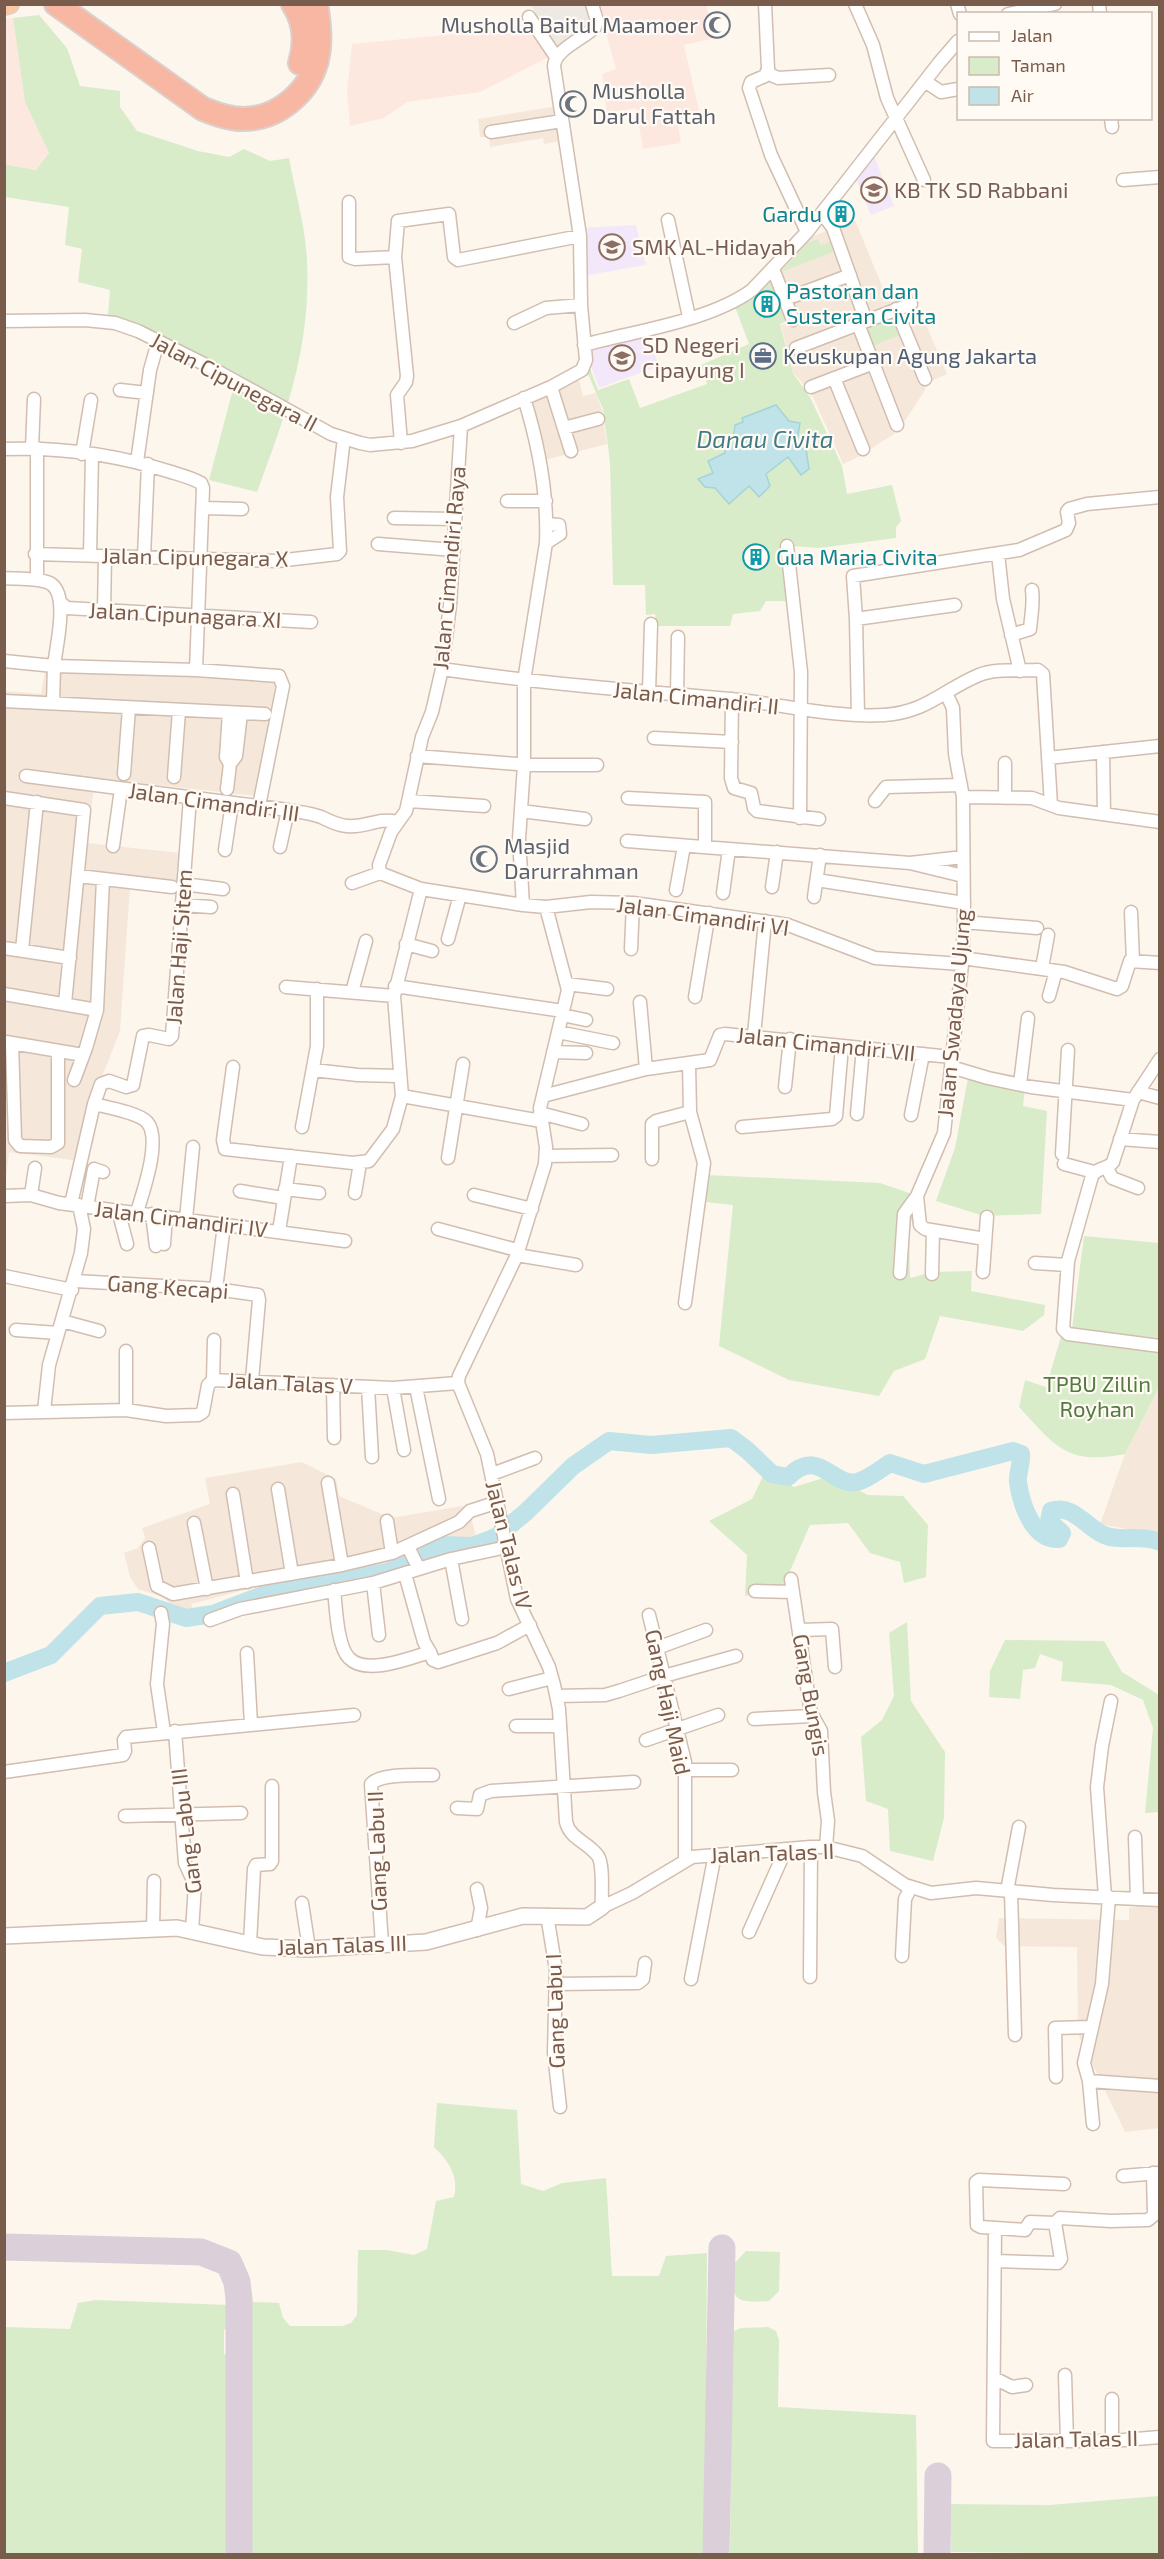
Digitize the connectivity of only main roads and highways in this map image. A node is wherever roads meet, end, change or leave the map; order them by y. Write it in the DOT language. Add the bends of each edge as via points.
graph roads {
  1 [pos="56,4"];
  2 [pos="82,4"];
  3 [pos="293,4"];
  4 [pos="316,4"];
  1 -- 4 [label="highway" via="203,109 243,119 263,117 280,109 305,86 318,56"];
  2 -- 3 [label="highway" via="210,95 243,104 272,96 299,66 303,27"];
}
